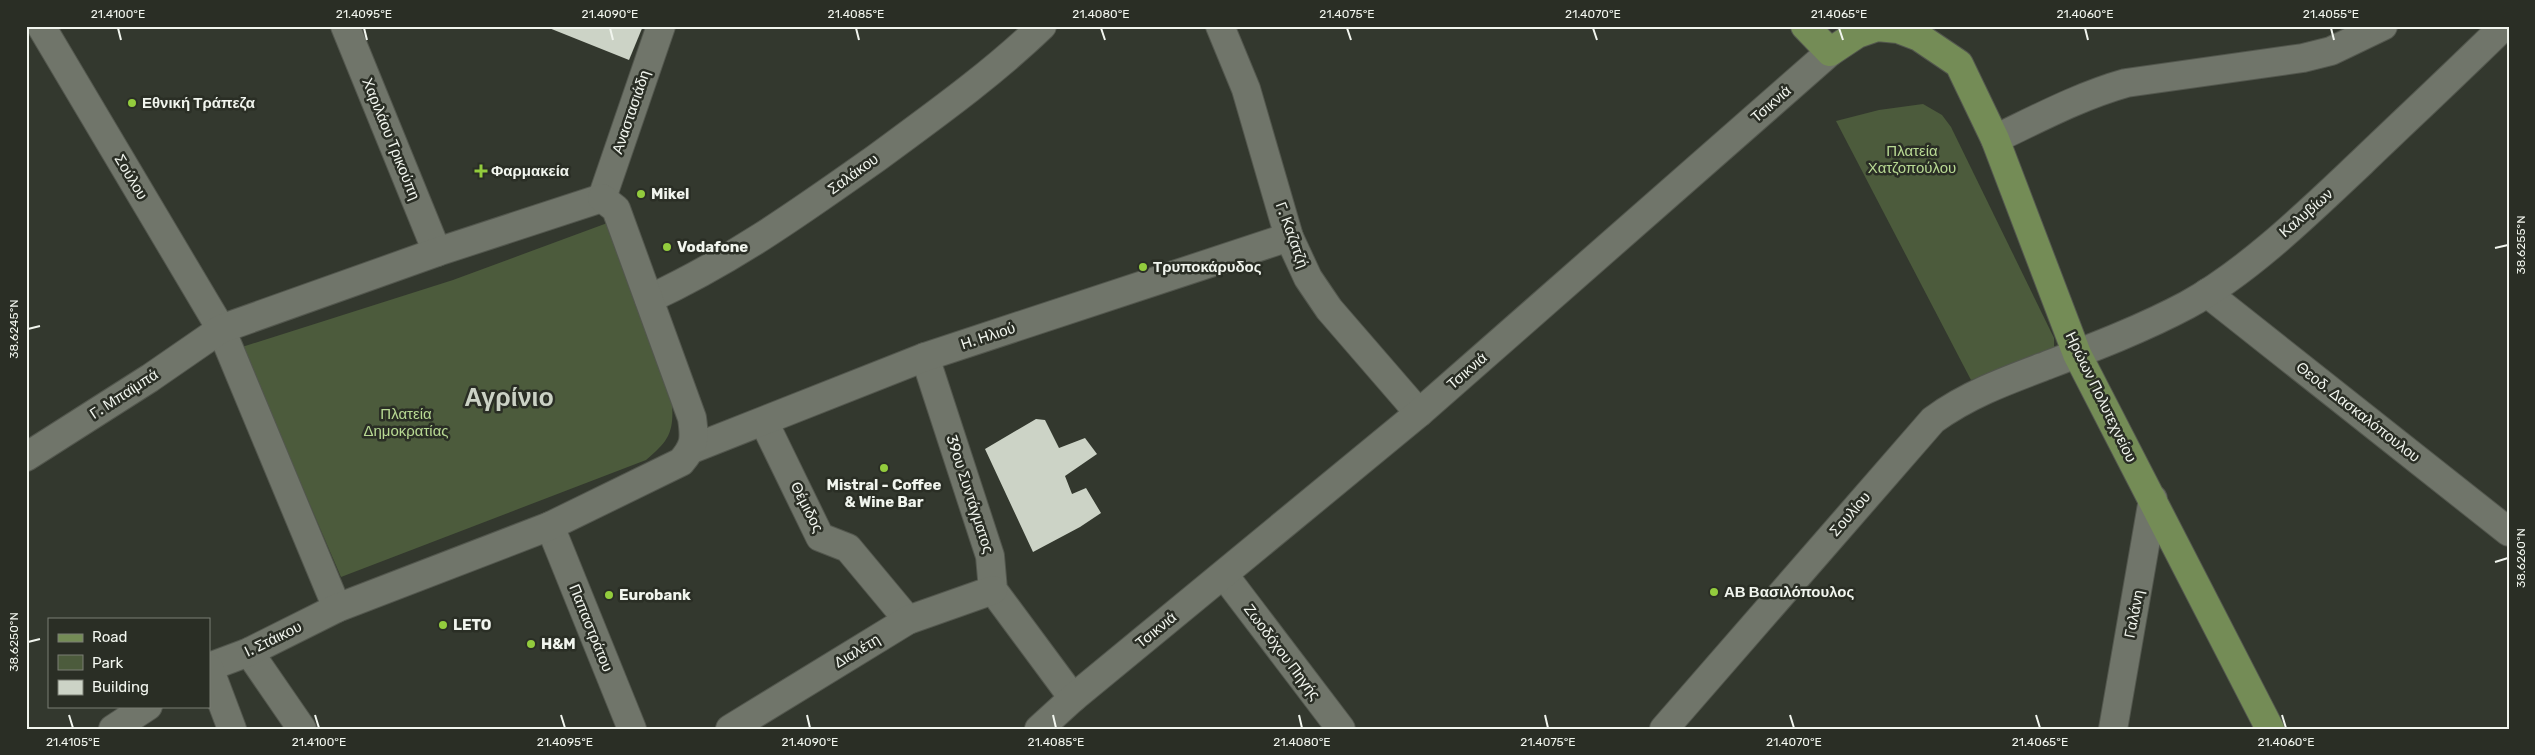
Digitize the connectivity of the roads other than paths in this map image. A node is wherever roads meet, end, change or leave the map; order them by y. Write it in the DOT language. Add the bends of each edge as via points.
graph roads {
  1 [pos="41,26"];
  2 [pos="345,26"];
  3 [pos="661,26"];
  4 [pos="1042,26"];
  5 [pos="1220,26"];
  6 [pos="1805,26"];
  7 [pos="2383,26"];
  8 [pos="1899,28"];
  9 [pos="2494,30"];
  10 [pos="1830,52"];
  11 [pos="1995,139"];
  12 [pos="602,198"];
  13 [pos="1289,237"];
  14 [pos="437,252"];
  15 [pos="2207,293"];
  16 [pos="649,299"];
  17 [pos="221,329"];
  18 [pos="2077,354"];
  19 [pos="925,357"];
  20 [pos="1419,413"];
  21 [pos="764,422"];
  22 [pos="692,449"];
  23 [pos="26,457"];
  24 [pos="2153,499"];
  25 [pos="550,526"];
  26 [pos="2509,532"];
  27 [pos="1224,575"];
  28 [pos="993,590"];
  29 [pos="337,608"];
  30 [pos="908,620"];
  31 [pos="249,652"];
  32 [pos="210,667"];
  33 [pos="210,670"];
  34 [pos="1072,698"];
  35 [pos="145,708"];
  36 [pos="113,729"];
  37 [pos="232,729"];
  38 [pos="302,729"];
  39 [pos="632,729"];
  40 [pos="730,729"];
  41 [pos="1039,729"];
  42 [pos="1341,729"];
  43 [pos="1664,729"];
  44 [pos="2113,729"];
  45 [pos="2270,729"];
  1 -- 17 [label="street, Σούλου"];
  2 -- 14 [label="street, Χαριλάου Τρικούπη"];
  3 -- 12 [label="street, Αναστασιάδη"];
  4 -- 16 [label="street, Σαλάκου" via="1015,52 910,134 780,227 726,260"];
  5 -- 13 [label="street, Γ. Καζατζή" via="1246,89"];
  6 -- 10 [label="main road"];
  7 -- 11 [label="street" via="2331,51 2303,58 2126,83 2080,98"];
  8 -- 10 [label="main road, Τσικνιά" via="1877,28 1857,34"];
  8 -- 11 [label="main road, Ηρώων Πολυτεχνείου" via="1919,37 1959,64"];
  9 -- 15 [label="street, Καλυβίων" via="2319,202"];
  10 -- 20 [label="street, Τσικνιά"];
  11 -- 18 [label="main road, Ηρώων Πολυτεχνείου"];
  12 -- 14 [label="street"];
  12 -- 16 [label="street" via="616,208"];
  13 -- 19 [label="street, Η. Ηλιού"];
  13 -- 20 [label="street, Γ. Καζατζή" via="1308,278 1329,309"];
  14 -- 17 [label="street"];
  15 -- 18 [label="street, Καλυβίων"];
  15 -- 26 [label="street, Θεοδ. Δασκαλόπουλου"];
  16 -- 22 [label="street" via="692,418"];
  17 -- 23 [label="street, Γ. Μπαϊμπά"];
  17 -- 29 [label="street"];
  18 -- 24 [label="main road, Ηρώων Πολυτεχνείου"];
  18 -- 43 [label="street, Σουλίου" via="1978,392 1933,420"];
  19 -- 21 [label="street, Η. Ηλιού"];
  19 -- 28 [label="street, 39ου Συντάγματος" via="990,556"];
  20 -- 27 [label="street, Τσικνιά"];
  21 -- 22 [label="street, Η. Ηλιού"];
  21 -- 30 [label="street, Θέμιδος" via="820,537 848,548"];
  22 -- 25 [label="street" via="681,462"];
  24 -- 44 [label="street, Γαλάνη"];
  24 -- 45 [label="main road, Ηρώων Πολυτεχνείου"];
  25 -- 29 [label="street"];
  25 -- 39 [label="street, Παπαστράτου"];
  27 -- 34 [label="street, Τσικνιά"];
  27 -- 42 [label="street, Ζωοδόχου Πηγής"];
  28 -- 30 [label="street, Διαλέτη"];
  28 -- 34 [label="street"];
  29 -- 31 [label="street, Ι. Στάικου"];
  30 -- 40 [label="street, Διαλέτη"];
  31 -- 32 [label="street, Ι. Στάικου"];
  31 -- 38 [label="street"];
  33 -- 37 [label="street"];
  34 -- 41 [label="street, Τσικνιά"];
  35 -- 36 [label="street"];
}
